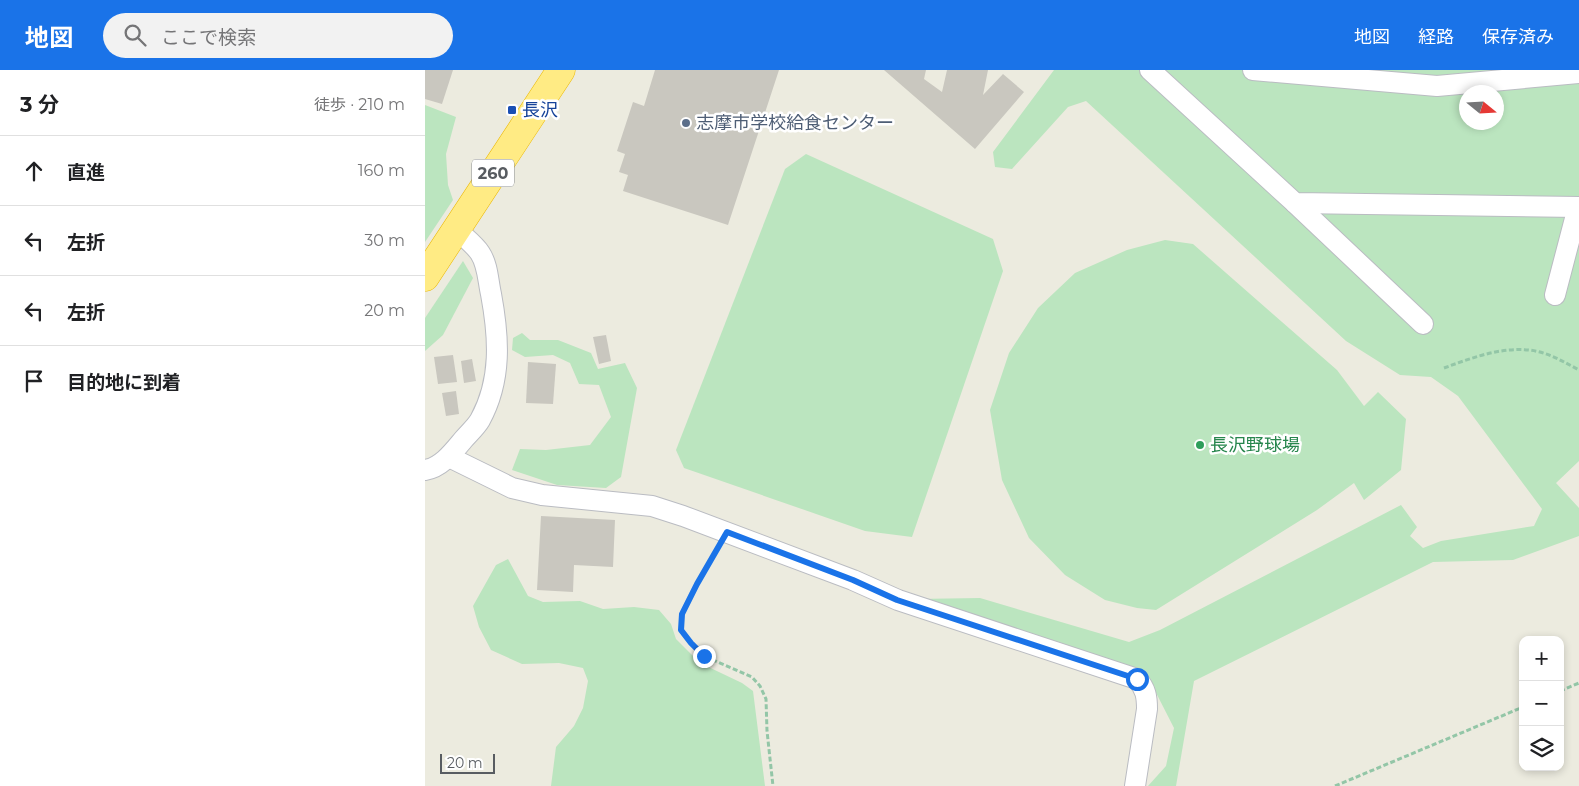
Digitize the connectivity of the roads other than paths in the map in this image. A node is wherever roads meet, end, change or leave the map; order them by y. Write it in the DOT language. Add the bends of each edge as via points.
graph roads {
  1 [pos="561,70"];
  2 [pos="1150,70"];
  3 [pos="1253,70"];
  4 [pos="1579,72"];
  5 [pos="1295,203"];
  6 [pos="1578,207"];
  7 [pos="456,229"];
  8 [pos="425,277"];
  9 [pos="1555,295"];
  10 [pos="1423,324"];
  11 [pos="449,457"];
  12 [pos="425,470"];
  13 [pos="1135,786"];
  1 -- 7 [label="highway, 260"];
  2 -- 5 [label="street"];
  3 -- 4 [label="street" via="1437,86"];
  5 -- 6 [label="street"];
  5 -- 10 [label="street"];
  6 -- 9 [label="street"];
  7 -- 8 [label="highway, 260"];
  7 -- 11 [label="street" via="481,254 486,267 497,339 497,370 479,421"];
  11 -- 12 [label="street"];
  11 -- 13 [label="street" via="513,488 542,495 652,506 683,516 853,580 897,600 1137,679 1147,697 1147,709"];
}
